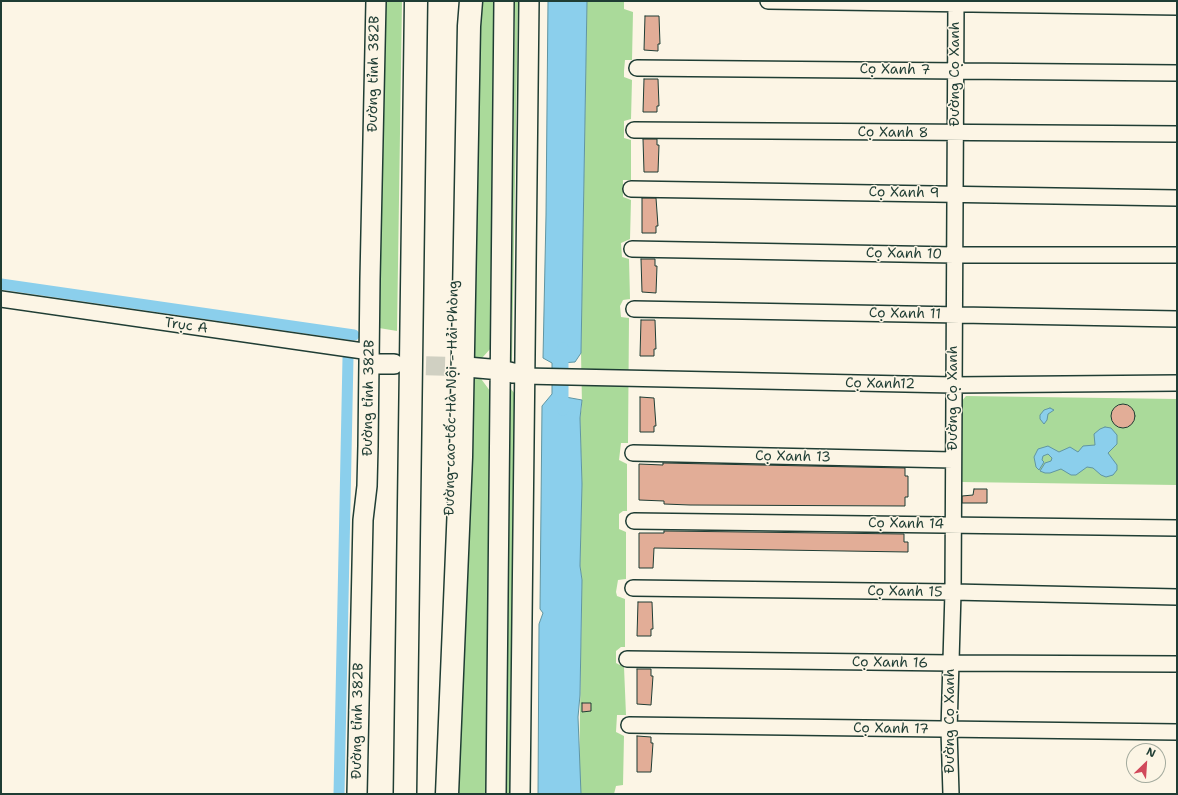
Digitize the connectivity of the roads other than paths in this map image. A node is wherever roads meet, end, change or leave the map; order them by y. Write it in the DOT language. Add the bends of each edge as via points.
graph roads {
  1 [pos="376,1"];
  2 [pos="405,1"];
  3 [pos="416,1"];
  4 [pos="458,1"];
  5 [pos="471,1"];
  6 [pos="504,1"];
  7 [pos="529,1"];
  8 [pos="768,1"];
  9 [pos="956,2"];
  10 [pos="1177,7"];
  11 [pos="637,68"];
  12 [pos="954,71"];
  13 [pos="1177,73"];
  14 [pos="634,130"];
  15 [pos="955,133"];
  16 [pos="1177,134"];
  17 [pos="631,189"];
  18 [pos="955,194"];
  19 [pos="1177,198"];
  20 [pos="632,249"];
  21 [pos="954,255"];
  22 [pos="1177,256"];
  23 [pos="1,299"];
  24 [pos="634,309"];
  25 [pos="954,315"];
  26 [pos="1177,319"];
  27 [pos="370,358"];
  28 [pos="394,364"];
  29 [pos="467,367"];
  30 [pos="500,370"];
  31 [pos="524,376"];
  32 [pos="1177,383"];
  33 [pos="953,385"];
  34 [pos="633,453"];
  35 [pos="953,460"];
  36 [pos="634,520"];
  37 [pos="952,524"];
  38 [pos="1177,528"];
  39 [pos="633,588"];
  40 [pos="953,592"];
  41 [pos="1177,598"];
  42 [pos="627,659"];
  43 [pos="950,663"];
  44 [pos="1177,664"];
  45 [pos="629,725"];
  46 [pos="949,730"];
  47 [pos="1177,732"];
  48 [pos="357,794"];
  49 [pos="400,794"];
  50 [pos="405,794"];
  51 [pos="445,794"];
  52 [pos="496,794"];
  53 [pos="520,794"];
  54 [pos="950,794"];
  1 -- 27 [label="main road, Đường tỉnh 382B"];
  2 -- 49 [label="highway" via="400,423"];
  3 -- 50 [label="highway"];
  4 -- 51 [label="highway, Đường cao tốc Hà Nội - Hải Phòng"];
  5 -- 51 [label="highway" via="468,33 461,457"];
  6 -- 30 [label="main road"];
  7 -- 31 [label="main road"];
  8 -- 9 [label="street"];
  9 -- 10 [label="street"];
  9 -- 12 [label="street, Đường Cọ Xanh"];
  11 -- 12 [label="street, Cọ Xanh 7"];
  12 -- 13 [label="street, Cọ Xanh 7"];
  12 -- 15 [label="street, Đường Cọ Xanh"];
  14 -- 15 [label="street, Cọ Xanh 8"];
  15 -- 16 [label="street, Cọ Xanh 8"];
  15 -- 18 [label="street, Đường Cọ Xanh"];
  17 -- 18 [label="street, Cọ Xanh 9"];
  18 -- 19 [label="street, Cọ Xanh 9"];
  18 -- 21 [label="street, Đường Cọ Xanh"];
  20 -- 21 [label="street, Cọ Xanh 10"];
  21 -- 22 [label="street, Cọ Xanh 10"];
  21 -- 25 [label="street, Đường Cọ Xanh"];
  23 -- 27 [label="street, Trục A"];
  24 -- 25 [label="street, Cọ Xanh 11"];
  25 -- 26 [label="street, Cọ Xanh 11"];
  25 -- 33 [label="street, Đường Cọ Xanh"];
  27 -- 28 [label="main road"];
  27 -- 48 [label="main road, Đường tỉnh 382B" via="367,486 363,520"];
  29 -- 30 [label="main road"];
  30 -- 31 [label="main road"];
  30 -- 52 [label="main road"];
  31 -- 33 [label="street, Cọ Xanh12"];
  31 -- 53 [label="main road"];
  32 -- 33 [label="street, Cọ Xanh12"];
  33 -- 35 [label="street, Đường Cọ Xanh"];
  34 -- 35 [label="street, Cọ Xanh 13"];
  35 -- 37 [label="street, Đường Cọ Xanh"];
  36 -- 37 [label="street, Cọ Xanh 14"];
  37 -- 38 [label="street, Cọ Xanh 14"];
  37 -- 40 [label="street, Đường Cọ Xanh"];
  39 -- 40 [label="street, Cọ Xanh 15"];
  40 -- 41 [label="street, Cọ Xanh 15"];
  40 -- 43 [label="street, Đường Cọ Xanh"];
  42 -- 43 [label="street, Cọ Xanh 16"];
  43 -- 44 [label="street, Cọ Xanh 16"];
  43 -- 46 [label="street, Đường Cọ Xanh"];
  45 -- 46 [label="street, Cọ Xanh 17"];
  46 -- 47 [label="street, Cọ Xanh 17"];
  46 -- 54 [label="street, Đường Cọ Xanh"];
}
